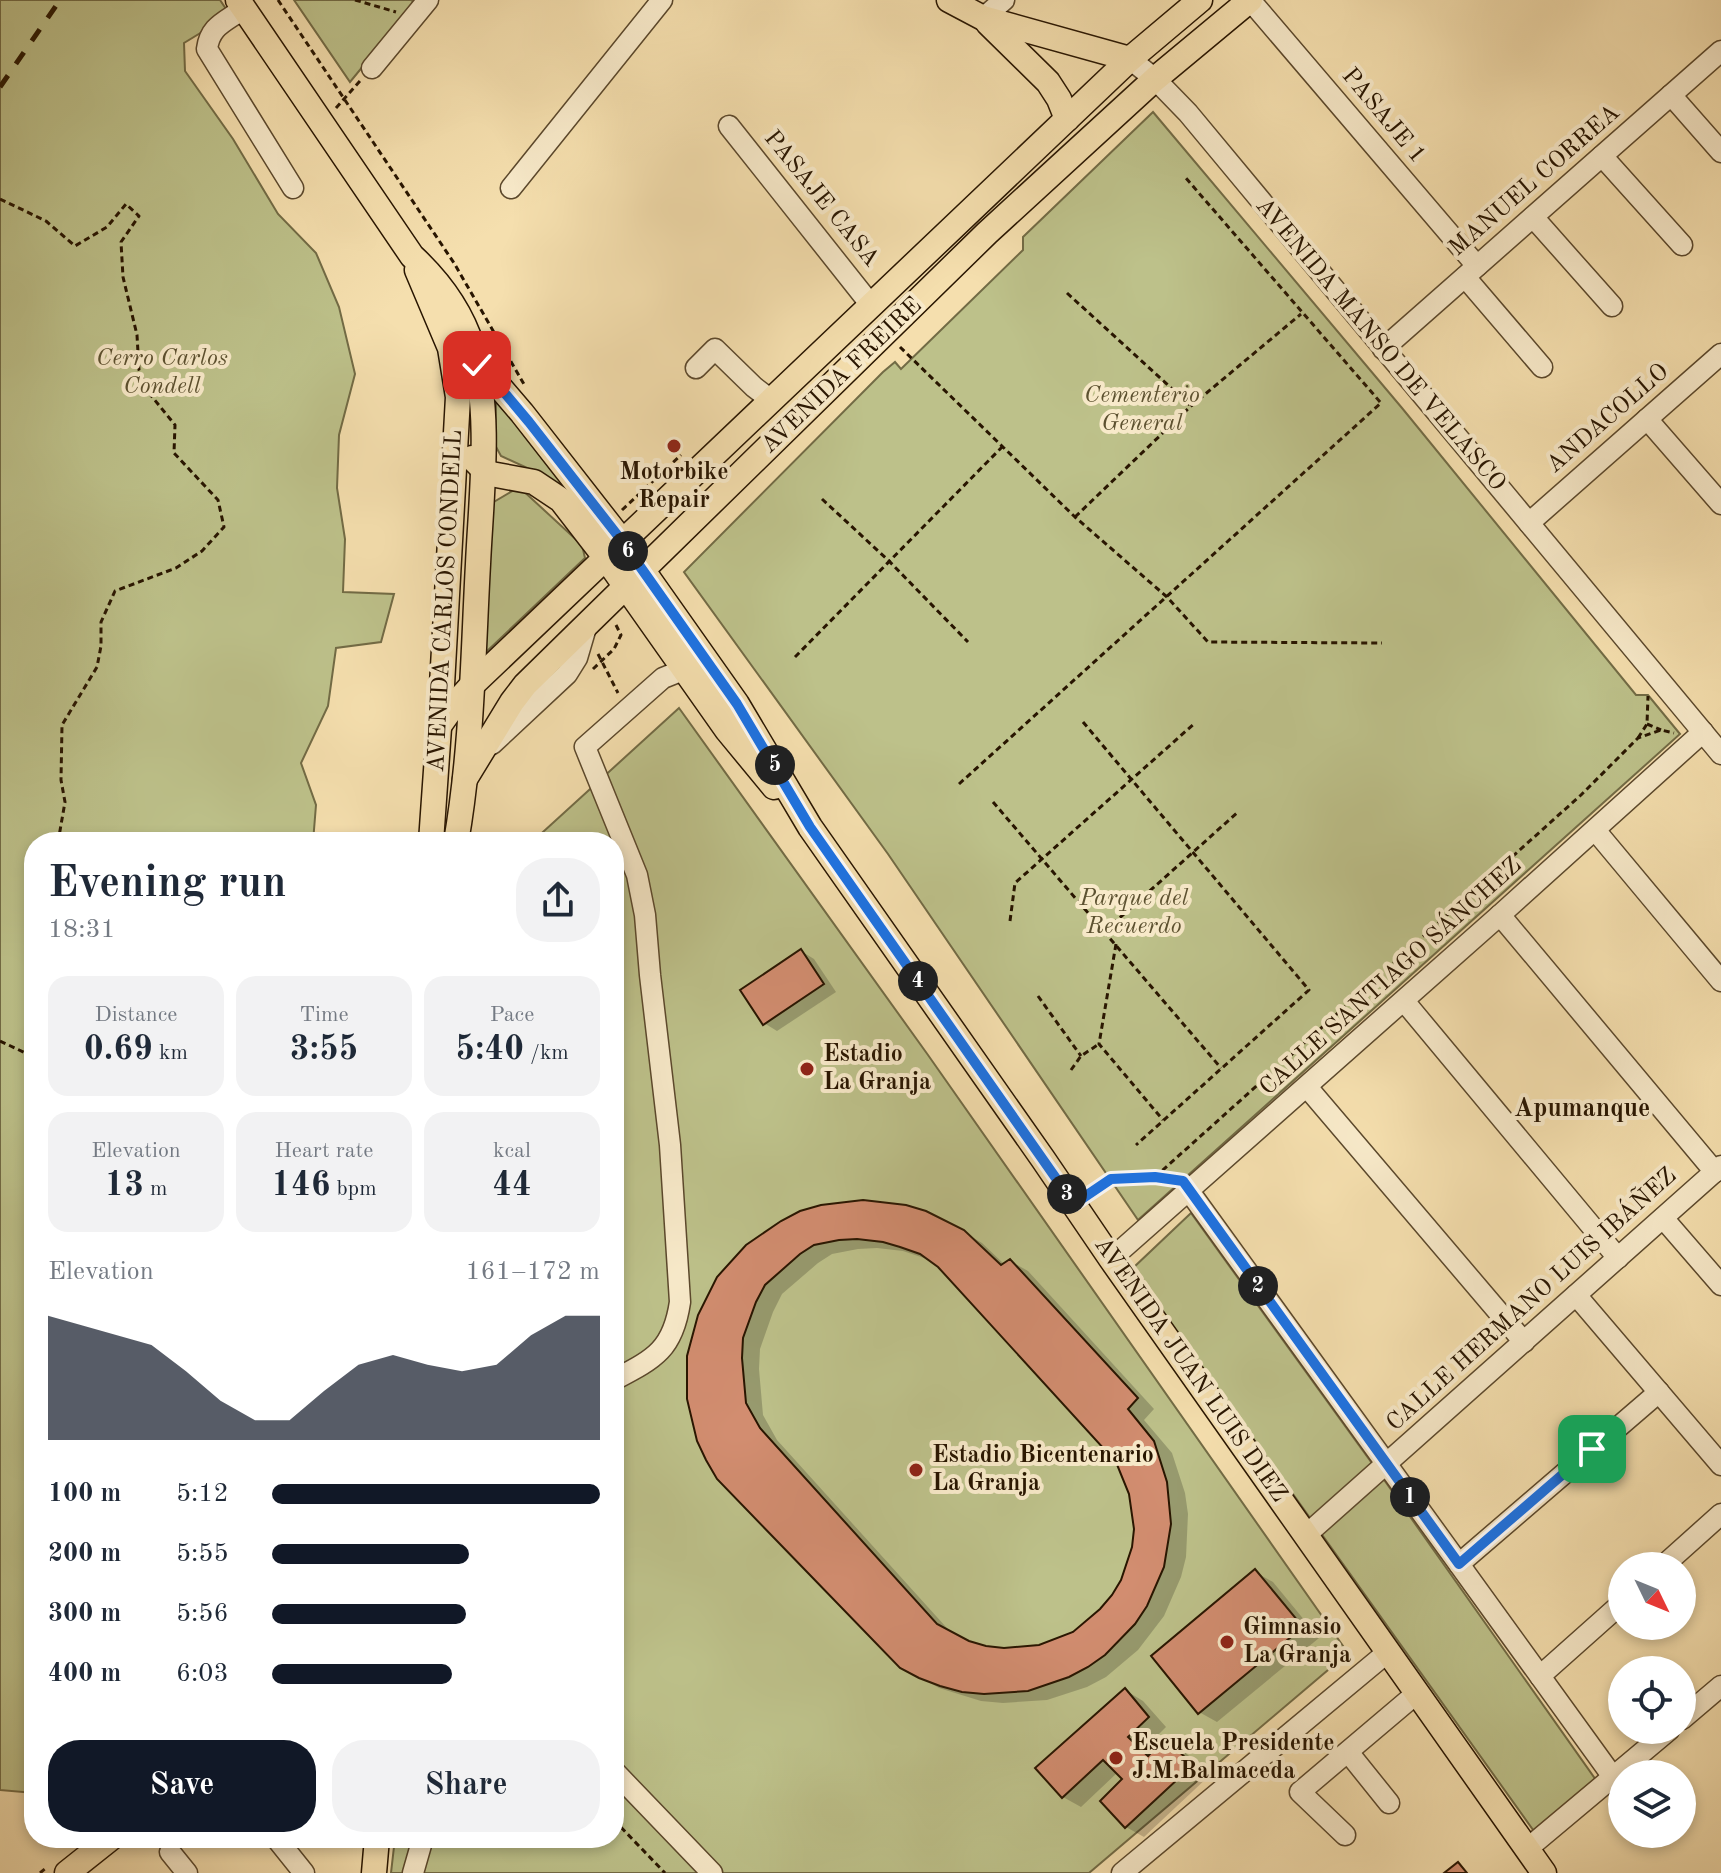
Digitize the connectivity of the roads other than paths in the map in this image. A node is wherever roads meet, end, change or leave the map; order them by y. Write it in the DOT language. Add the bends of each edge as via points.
graph roads {
  1 [pos="662,0"];
  2 [pos="949,0"];
  3 [pos="1004,0"];
  4 [pos="1200,0"];
  5 [pos="1250,0"];
  6 [pos="241,4"];
  7 [pos="422,8"];
  8 [pos="983,18"];
  9 [pos="1721,51"];
  10 [pos="1130,59"];
  11 [pos="372,68"];
  12 [pos="1155,79"];
  13 [pos="1671,95"];
  14 [pos="1067,119"];
  15 [pos="729,126"];
  16 [pos="1721,152"];
  17 [pos="1602,156"];
  18 [pos="293,188"];
  19 [pos="511,188"];
  20 [pos="1533,217"];
  21 [pos="1682,245"];
  22 [pos="412,256"];
  23 [pos="1471,272"];
  24 [pos="871,305"];
  25 [pos="1612,306"];
  26 [pos="1383,349"];
  27 [pos="1721,354"];
  28 [pos="477,365"];
  29 [pos="1542,367"];
  30 [pos="696,368"];
  31 [pos="771,400"];
  32 [pos="1647,419"];
  33 [pos="456,432"];
  34 [pos="482,468"];
  35 [pos="1721,504"];
  36 [pos="1529,523"];
  37 [pos="614,549"];
  38 [pos="634,578"];
  39 [pos="683,670"];
  40 [pos="472,685"];
  41 [pos="439,726"];
  42 [pos="1696,739"];
  43 [pos="1721,754"];
  44 [pos="465,779"];
  45 [pos="810,827"];
  46 [pos="1595,830"];
  47 [pos="432,832"];
  48 [pos="457,832"];
  49 [pos="620,832"];
  50 [pos="624,843"];
  51 [pos="1500,915"];
  52 [pos="1721,981"];
  53 [pos="1404,1001"];
  54 [pos="1307,1087"];
  55 [pos="1718,1169"];
  56 [pos="1189,1191"];
  57 [pos="1663,1218"];
  58 [pos="1618,1258"];
  59 [pos="1111,1259"];
  60 [pos="1721,1285"];
  61 [pos="1576,1295"];
  62 [pos="1524,1342"];
  63 [pos="624,1375"];
  64 [pos="1659,1392"];
  65 [pos="1387,1464"];
  66 [pos="1721,1465"];
  67 [pos="1721,1514"];
  68 [pos="1306,1535"];
  69 [pos="1679,1552"];
  70 [pos="1459,1564"];
  71 [pos="1608,1615"];
  72 [pos="1389,1651"];
  73 [pos="1540,1676"];
  74 [pos="1721,1686"];
  75 [pos="1417,1693"];
  76 [pos="1696,1707"];
  77 [pos="1652,1744"];
  78 [pos="1348,1752"];
  79 [pos="1633,1760"];
  80 [pos="1608,1770"];
  81 [pos="624,1781"];
  82 [pos="1608,1781"];
  83 [pos="1389,1803"];
  84 [pos="1345,1835"];
  85 [pos="98,1848"];
  86 [pos="284,1848"];
  87 [pos="376,1848"];
  88 [pos="420,1848"];
  89 [pos="1527,1849"];
  90 [pos="170,1852"];
  91 [pos="67,1873"];
  92 [pos="187,1873"];
  93 [pos="304,1873"];
  94 [pos="374,1873"];
  95 [pos="413,1873"];
  96 [pos="712,1873"];
  97 [pos="1122,1873"];
  98 [pos="1544,1873"];
  1 -- 19 [label="street"];
  2 -- 8 [label="main road, AVENIDA MANSO DE VELASCO"];
  3 -- 8 [label="street"];
  4 -- 10 [label="main road, AVENIDA FREIRE"];
  5 -- 12 [label="main road, AVENIDA FREIRE"];
  5 -- 23 [label="street, PASAJE 1"];
  6 -- 18 [label="street" via="214,29 207,49"];
  6 -- 22 [label="main road"];
  7 -- 11 [label="street"];
  8 -- 10 [label="main road, AVENIDA MANSO DE VELASCO"];
  8 -- 14 [label="main road, AVENIDA MANSO DE VELASCO" via="1048,82"];
  9 -- 13 [label="street, MANUEL CORREA"];
  10 -- 12 [label="street, AVENIDA MANSO DE VELASCO"];
  10 -- 14 [label="main road, AVENIDA FREIRE"];
  12 -- 26 [label="street, AVENIDA MANSO DE VELASCO"];
  12 -- 38 [label="main road, AVENIDA FREIRE" via="987,233"];
  13 -- 16 [label="street"];
  13 -- 17 [label="street, MANUEL CORREA"];
  14 -- 24 [label="main road, AVENIDA FREIRE"];
  15 -- 24 [label="street, PASAJE CASA"];
  17 -- 20 [label="street, MANUEL CORREA"];
  17 -- 21 [label="street"];
  20 -- 23 [label="street, MANUEL CORREA"];
  20 -- 25 [label="street"];
  22 -- 28 [label="main road, AVENIDA CARLOS CONDELL" via="454,307"];
  22 -- 33 [label="main road, AVENIDA CARLOS CONDELL" via="453,362"];
  23 -- 26 [label="street, MANUEL CORREA"];
  23 -- 29 [label="street, PASAJE 1"];
  24 -- 31 [label="main road, AVENIDA FREIRE"];
  26 -- 36 [label="street, AVENIDA MANSO DE VELASCO"];
  27 -- 32 [label="street, ANDACOLLO"];
  28 -- 34 [label="main road, AVENIDA CARLOS CONDELL"];
  28 -- 37 [label="main road, AVENIDA JUAN LUIS DIEZ" via="529,422"];
  30 -- 31 [label="street" via="715,349"];
  31 -- 37 [label="main road, AVENIDA FREIRE"];
  32 -- 35 [label="street"];
  32 -- 36 [label="street, ANDACOLLO"];
  33 -- 34 [label="main road"];
  33 -- 41 [label="main road, AVENIDA CARLOS CONDELL"];
  34 -- 37 [label="main road, AVENIDA JUAN LUIS DIEZ" via="552,492"];
  34 -- 40 [label="main road, AVENIDA CARLOS CONDELL"];
  36 -- 42 [label="street, AVENIDA MANSO DE VELASCO" via="1653,673"];
  37 -- 38 [label="main road, AVENIDA JUAN LUIS DIEZ"];
  37 -- 40 [label="main road, AVENIDA FREIRE"];
  38 -- 39 [label="main road, AVENIDA JUAN LUIS DIEZ"];
  38 -- 44 [label="main road, AVENIDA FREIRE" via="518,694"];
  38 -- 45 [label="main road, AVENIDA JUAN LUIS DIEZ" via="737,704"];
  39 -- 45 [label="main road, AVENIDA JUAN LUIS DIEZ"];
  39 -- 49 [label="street" via="663,678 585,747"];
  40 -- 41 [label="main road, AVENIDA FREIRE"];
  40 -- 44 [label="main road, AVENIDA CARLOS CONDELL"];
  41 -- 47 [label="main road, AVENIDA CARLOS CONDELL"];
  42 -- 43 [label="street, AVENIDA MANSO DE VELASCO"];
  42 -- 46 [label="street, CALLE SANTIAGO SÁNCHEZ"];
  44 -- 48 [label="main road, AVENIDA CARLOS CONDELL"];
  45 -- 59 [label="main road, AVENIDA JUAN LUIS DIEZ"];
  46 -- 51 [label="street, CALLE SANTIAGO SÁNCHEZ"];
  46 -- 52 [label="street"];
  50 -- 63 [label="street" via="645,915 670,1145 680,1302 671,1335 658,1354"];
  51 -- 53 [label="street, CALLE SANTIAGO SÁNCHEZ"];
  51 -- 55 [label="street"];
  53 -- 54 [label="street, CALLE SANTIAGO SÁNCHEZ"];
  53 -- 58 [label="street"];
  54 -- 56 [label="street, CALLE SANTIAGO SÁNCHEZ"];
  54 -- 62 [label="street"];
  55 -- 57 [label="street, CALLE HERMANO LUIS IBÁÑEZ"];
  56 -- 59 [label="street, CALLE SANTIAGO SÁNCHEZ"];
  56 -- 65 [label="street"];
  57 -- 58 [label="street, CALLE HERMANO LUIS IBÁÑEZ"];
  57 -- 60 [label="street"];
  58 -- 61 [label="street, CALLE HERMANO LUIS IBÁÑEZ"];
  59 -- 68 [label="main road, AVENIDA JUAN LUIS DIEZ"];
  61 -- 62 [label="street, CALLE HERMANO LUIS IBÁÑEZ"];
  61 -- 64 [label="street"];
  62 -- 65 [label="street, CALLE HERMANO LUIS IBÁÑEZ"];
  64 -- 66 [label="street"];
  64 -- 70 [label="street"];
  65 -- 68 [label="street, CALLE HERMANO LUIS IBÁÑEZ"];
  65 -- 70 [label="street"];
  67 -- 69 [label="street"];
  68 -- 72 [label="main road, AVENIDA JUAN LUIS DIEZ"];
  70 -- 73 [label="street"];
  71 -- 73 [label="street"];
  72 -- 75 [label="main road, AVENIDA JUAN LUIS DIEZ"];
  72 -- 97 [label="street"];
  73 -- 80 [label="street"];
  74 -- 76 [label="street"];
  75 -- 78 [label="street"];
  75 -- 89 [label="main road, AVENIDA JUAN LUIS DIEZ"];
  77 -- 79 [label="street"];
  78 -- 83 [label="street"];
  78 -- 84 [label="street" via="1300,1792"];
  81 -- 96 [label="street"];
  82 -- 89 [label="street"];
  85 -- 91 [label="main road"];
  86 -- 93 [label="street"];
  87 -- 94 [label="main road"];
  88 -- 95 [label="street"];
  89 -- 98 [label="main road, AVENIDA JUAN LUIS DIEZ"];
  90 -- 92 [label="street"];
}
